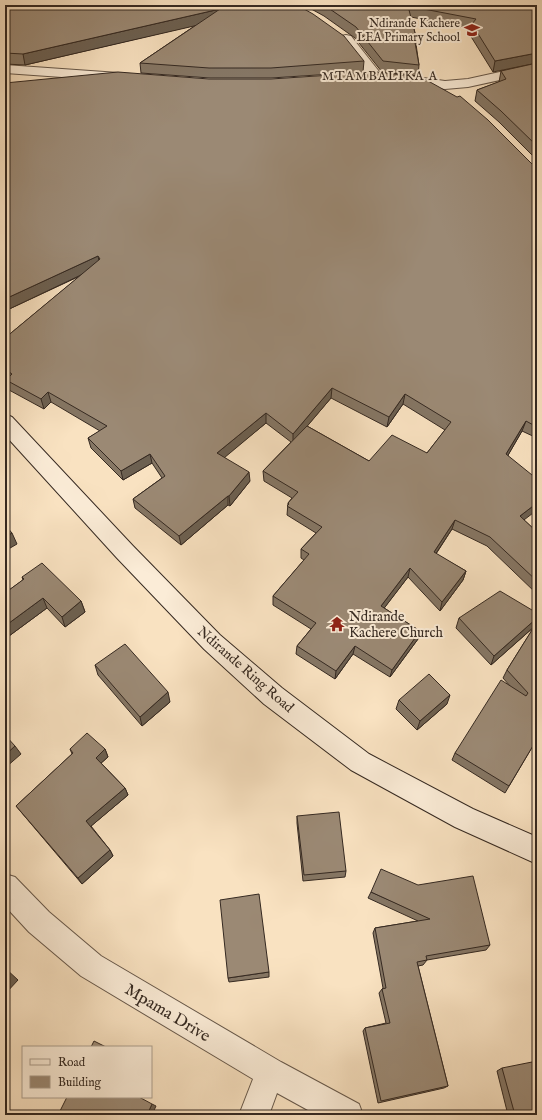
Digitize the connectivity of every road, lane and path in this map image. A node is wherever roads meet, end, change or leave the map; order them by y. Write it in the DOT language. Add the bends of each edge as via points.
graph roads {
  1 [pos="336,32"];
  2 [pos="5,68"];
  3 [pos="537,68"];
  4 [pos="133,78"];
  5 [pos="445,85"];
  6 [pos="462,99"];
  7 [pos="5,422"];
  8 [pos="537,851"];
  9 [pos="5,887"];
  10 [pos="270,1073"];
  11 [pos="254,1115"];
  12 [pos="348,1115"];
  1 -- 5 [label="street" via="349,42 369,78"];
  2 -- 4 [label="street"];
  3 -- 5 [label="street" via="468,83"];
  5 -- 6 [label="street"];
  7 -- 8 [label="street, Ndirande Ring Road" via="212,642 273,696 360,762 464,818"];
  9 -- 10 [label="street, Mpama Drive" via="39,922 91,966"];
  10 -- 11 [label="street"];
  10 -- 12 [label="street, Mpama Drive"];
}
